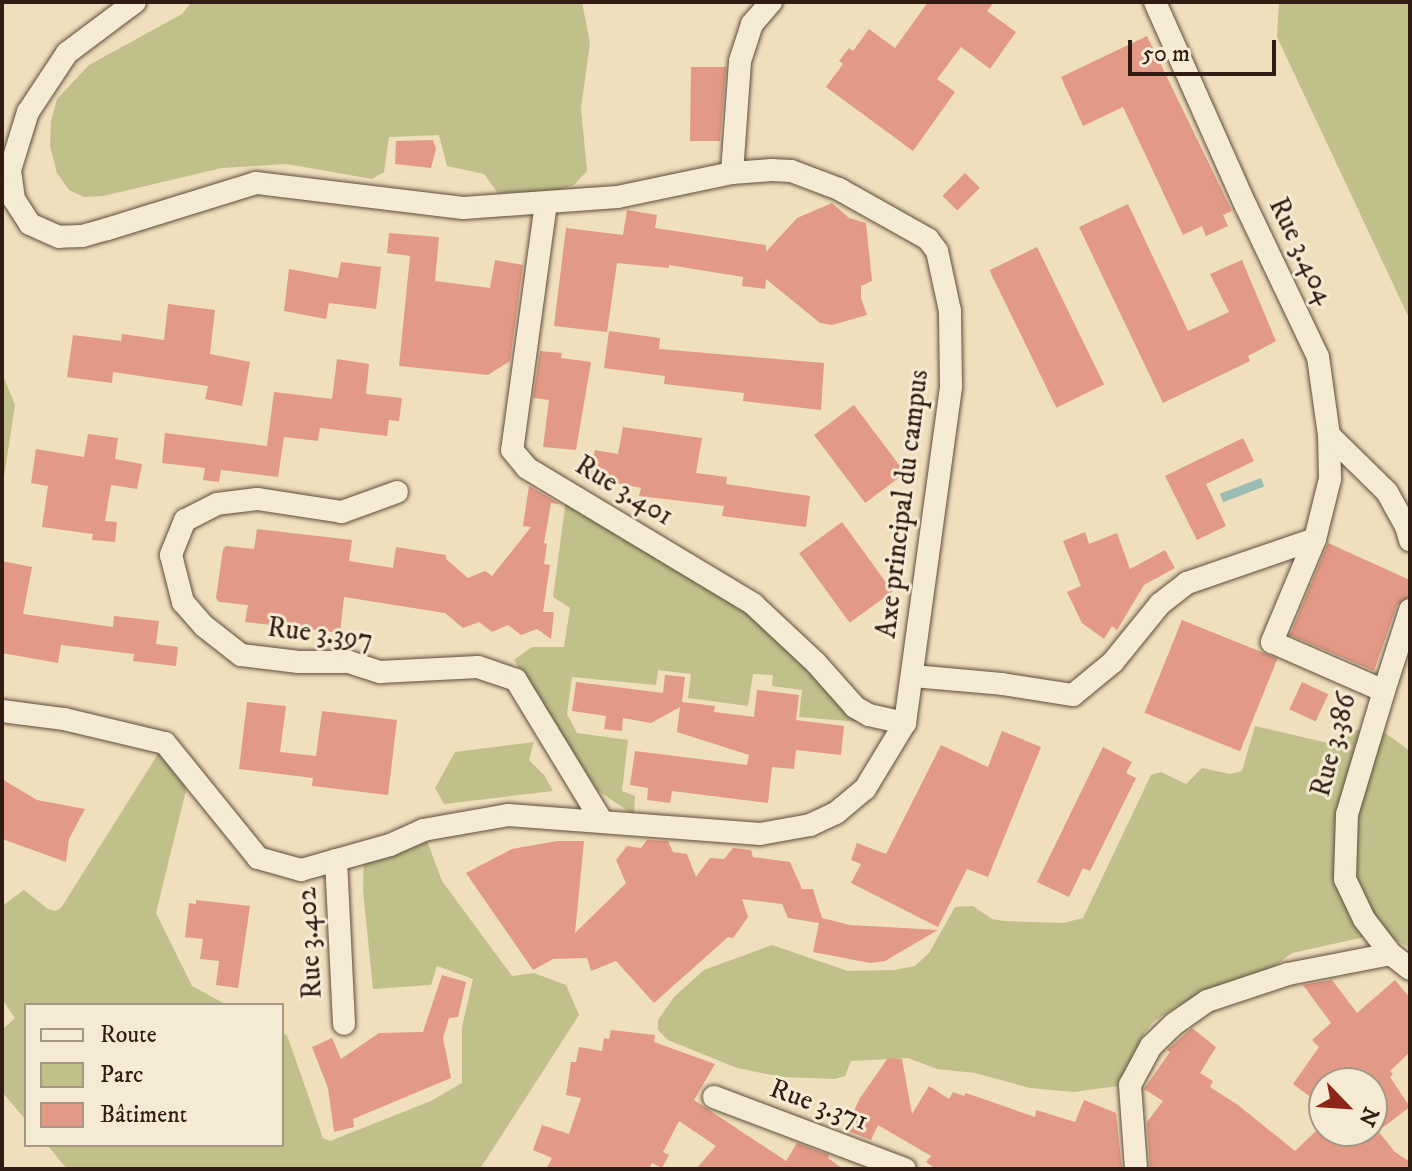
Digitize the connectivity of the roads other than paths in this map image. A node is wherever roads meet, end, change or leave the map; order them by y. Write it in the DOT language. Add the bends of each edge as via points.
graph roads {
  1 [pos="135,2"];
  2 [pos="771,2"];
  3 [pos="1155,2"];
  4 [pos="732,173"];
  5 [pos="546,203"];
  6 [pos="1329,435"];
  7 [pos="397,492"];
  8 [pos="1315,539"];
  9 [pos="1410,540"];
  10 [pos="1410,610"];
  11 [pos="913,676"];
  12 [pos="1384,691"];
  13 [pos="2,711"];
  14 [pos="905,723"];
  15 [pos="601,820"];
  16 [pos="336,860"];
  17 [pos="1391,954"];
  18 [pos="1410,969"];
  19 [pos="344,1024"];
  20 [pos="714,1097"];
  21 [pos="905,1169"];
  22 [pos="1136,1169"];
  1 -- 5 [label="street, Axe principal du campus" via="67,53 28,112 10,170 14,199 30,224 59,237 82,236 256,183 463,208"];
  2 -- 4 [label="street" via="752,24 740,61"];
  3 -- 6 [label="street, Rue 3.404" via="1318,357"];
  4 -- 5 [label="street, Axe principal du campus" via="617,197"];
  4 -- 11 [label="street, Axe principal du campus" via="791,171 839,189 928,239 937,251 950,311 951,386"];
  5 -- 14 [label="street, Rue 3.401" via="512,450 527,468 753,604 855,707"];
  6 -- 8 [label="street, Rue 3.404" via="1330,479"];
  6 -- 9 [label="street" via="1387,492"];
  7 -- 15 [label="street, Rue 3.397" via="342,512 257,499 217,504 185,520 171,555 183,602 241,655 349,662 380,672 478,667 516,680"];
  8 -- 11 [label="street" via="1187,583 1160,604 1113,662 1073,695"];
  8 -- 12 [label="street, Rue 3.386" via="1272,642"];
  10 -- 12 [label="street"];
  11 -- 14 [label="street, Axe principal du campus"];
  12 -- 17 [label="street, Rue 3.386" via="1347,814 1345,879 1364,919"];
  13 -- 16 [label="street, Axe principal du campus" via="64,719 165,743 258,858 301,870"];
  14 -- 15 [label="street, Axe principal du campus" via="865,789 836,813 810,825 760,834"];
  15 -- 16 [label="street, Axe principal du campus" via="508,815 423,830"];
  16 -- 19 [label="street, Rue 3.402"];
  17 -- 18 [label="street, Rue 3.386"];
  17 -- 22 [label="street" via="1288,974 1207,1001 1174,1024 1151,1046 1130,1085"];
  20 -- 21 [label="street, Rue 3.371"];
}
